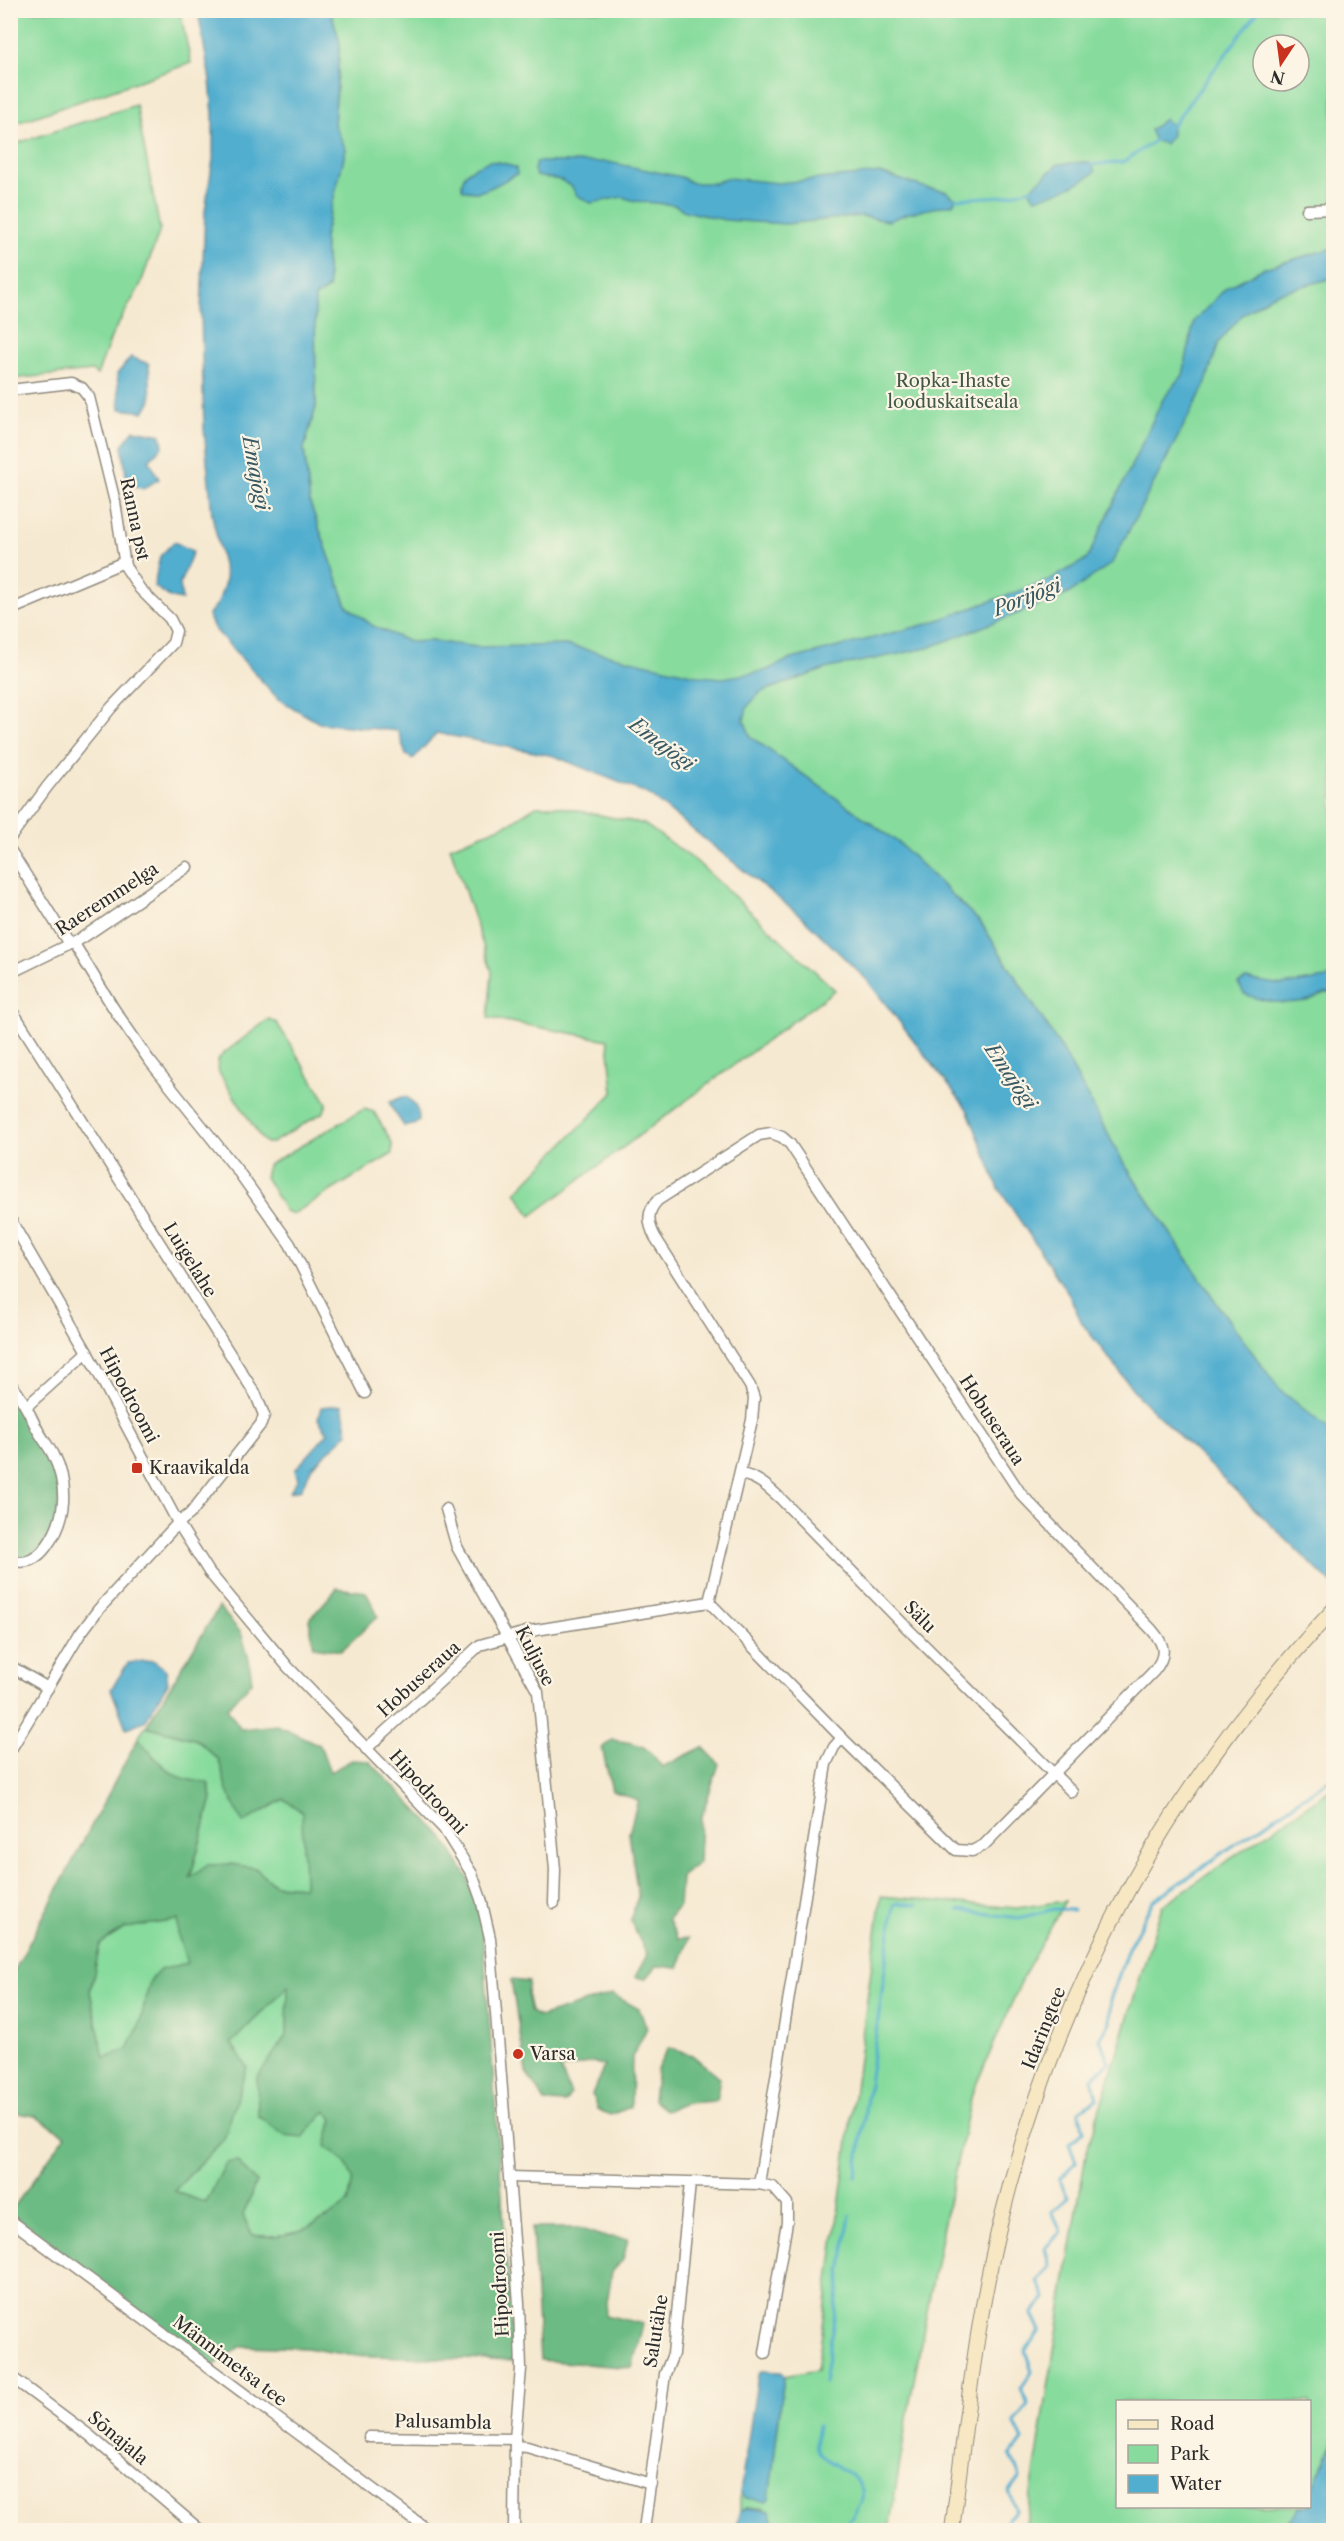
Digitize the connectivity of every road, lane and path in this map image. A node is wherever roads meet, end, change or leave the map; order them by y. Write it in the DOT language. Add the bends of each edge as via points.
graph roads {
  1 [pos="1334,208"];
  2 [pos="1307,210"];
  3 [pos="10,390"];
  4 [pos="123,562"];
  5 [pos="10,610"];
  6 [pos="10,838"];
  7 [pos="10,850"];
  8 [pos="187,867"];
  9 [pos="71,943"];
  10 [pos="10,973"];
  11 [pos="10,1007"];
  12 [pos="10,1219"];
  13 [pos="87,1352"];
  14 [pos="10,1383"];
  15 [pos="365,1393"];
  16 [pos="27,1406"];
  17 [pos="740,1474"];
  18 [pos="447,1509"];
  19 [pos="178,1523"];
  20 [pos="10,1560"];
  21 [pos="710,1602"];
  22 [pos="1334,1609"];
  23 [pos="508,1637"];
  24 [pos="10,1666"];
  25 [pos="48,1688"];
  26 [pos="842,1738"];
  27 [pos="366,1749"];
  28 [pos="10,1752"];
  29 [pos="1055,1773"];
  30 [pos="1072,1792"];
  31 [pos="554,1903"];
  32 [pos="510,2177"];
  33 [pos="690,2183"];
  34 [pos="759,2184"];
  35 [pos="10,2220"];
  36 [pos="765,2353"];
  37 [pos="10,2376"];
  38 [pos="369,2437"];
  39 [pos="515,2443"];
  40 [pos="651,2484"];
  41 [pos="200,2530"];
  42 [pos="428,2530"];
  43 [pos="514,2530"];
  44 [pos="644,2530"];
  45 [pos="952,2530"];
  1 -- 2 [label="street"];
  3 -- 4 [label="street, Ranna pst" via="71,383 89,397 115,502"];
  4 -- 5 [label="street"];
  4 -- 6 [label="street, Ranna pst" via="140,589 170,619 176,631 173,643 111,708"];
  7 -- 9 [label="street"];
  8 -- 9 [label="street, Raeremmelga"];
  9 -- 10 [label="street, Raeremmelga"];
  9 -- 15 [label="street" via="149,1060 238,1171 290,1244"];
  11 -- 19 [label="street, Luigelahe" via="262,1407 261,1424 190,1514"];
  12 -- 13 [label="street, Hipodroomi"];
  13 -- 16 [label="street"];
  13 -- 19 [label="street, Hipodroomi"];
  14 -- 16 [label="street"];
  16 -- 20 [label="street" via="60,1473 64,1489 62,1516 54,1536 37,1557 26,1562"];
  17 -- 21 [label="street, Hobuseraua"];
  17 -- 29 [label="street, Sälu" via="764,1483 781,1499"];
  17 -- 29 [label="street, Hobuseraua" via="753,1413 750,1386 655,1237 649,1218 658,1200 759,1135 771,1133 790,1144 1021,1494 1163,1645 1163,1657 1154,1671"];
  18 -- 23 [label="street, Kuljuse" via="457,1547"];
  19 -- 25 [label="street" via="98,1610"];
  19 -- 27 [label="street, Hipodroomi" via="256,1631"];
  21 -- 23 [label="street, Hobuseraua"];
  21 -- 26 [label="street, Hobuseraua"];
  22 -- 45 [label="main road, Idaringtee" via="1274,1675 1203,1768 1143,1860 1072,2003 1046,2067 1002,2215 987,2285"];
  23 -- 27 [label="street, Hobuseraua" via="480,1645"];
  23 -- 31 [label="street, Kuljuse" via="538,1692 555,1869"];
  24 -- 25 [label="street"];
  25 -- 28 [label="street"];
  26 -- 29 [label="street, Hobuseraua" via="956,1850 964,1852 984,1845"];
  26 -- 34 [label="street" via="826,1764"];
  27 -- 32 [label="street, Hipodroomi" via="444,1829 472,1874 481,1899 490,1938"];
  29 -- 30 [label="street, Sälu"];
  32 -- 33 [label="street"];
  32 -- 39 [label="street, Hipodroomi" via="521,2369"];
  33 -- 34 [label="street"];
  33 -- 40 [label="street, Salutähe" via="673,2354 665,2374"];
  34 -- 36 [label="street" via="773,2187 787,2203"];
  35 -- 42 [label="street, Männimetsa tee"];
  37 -- 41 [label="street, Sõnajala" via="89,2434"];
  38 -- 39 [label="street, Palusambla"];
  39 -- 40 [label="street"];
  39 -- 43 [label="street, Hipodroomi"];
  40 -- 44 [label="street, Salutähe"];
}
